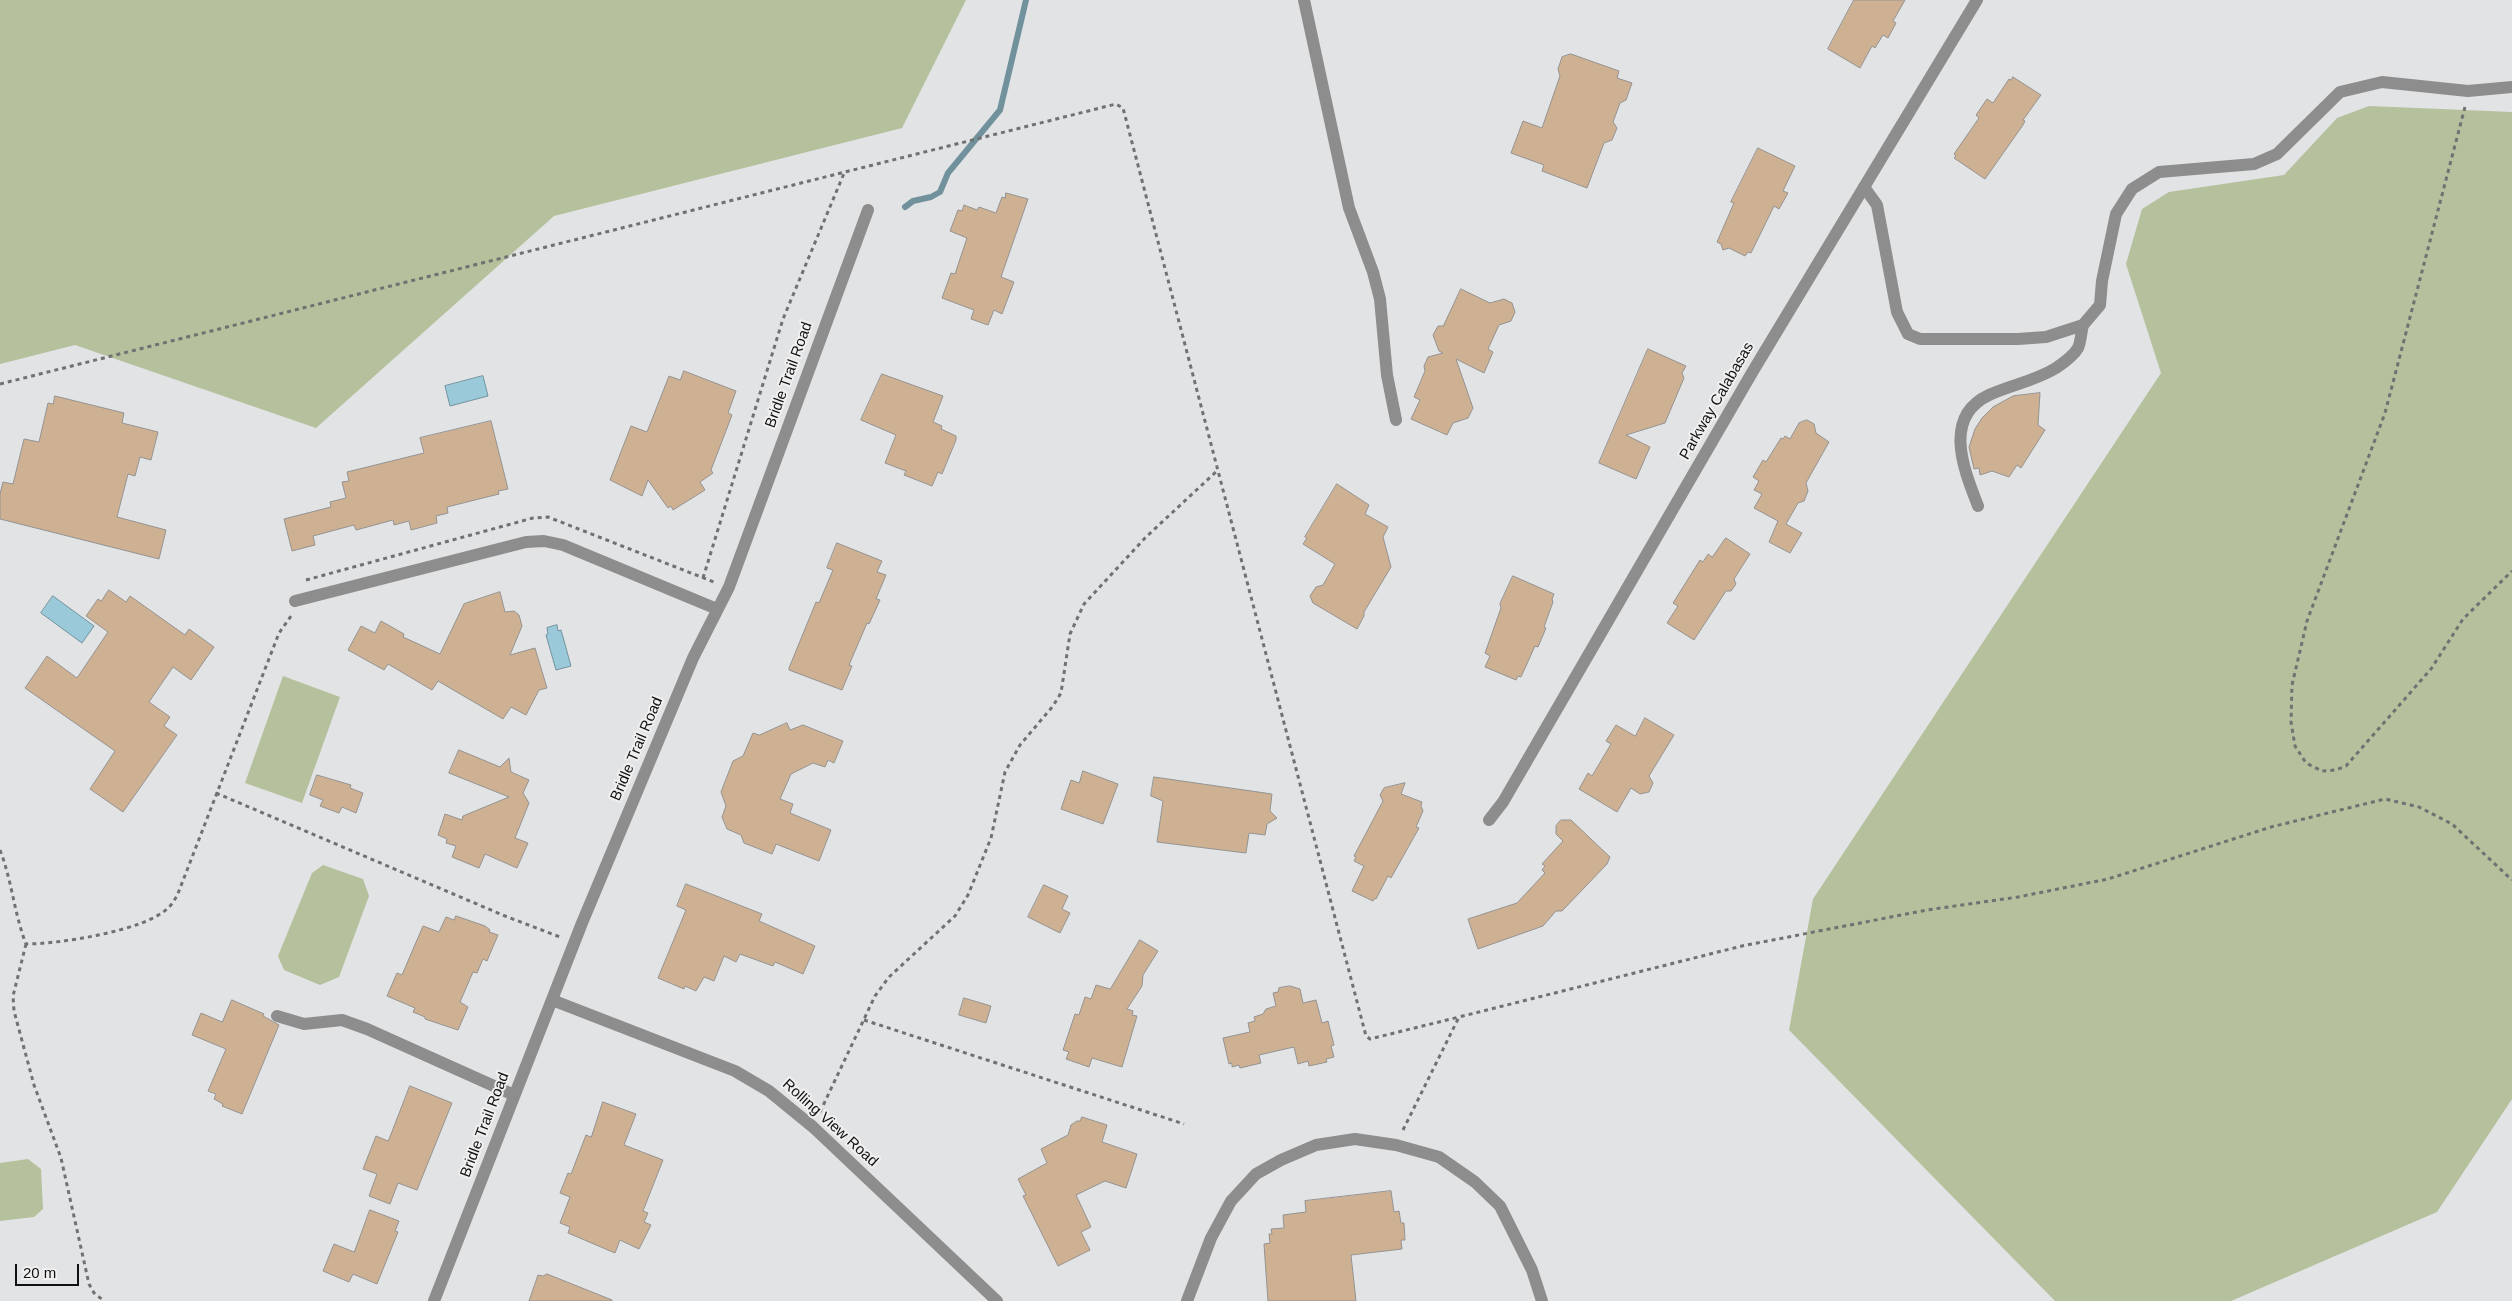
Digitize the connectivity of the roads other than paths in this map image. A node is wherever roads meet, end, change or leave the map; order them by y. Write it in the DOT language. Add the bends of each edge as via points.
graph roads {
  1 [pos="1304,0"];
  2 [pos="1978,0"];
  3 [pos="2512,87"];
  4 [pos="1864,187"];
  5 [pos="868,210"];
  6 [pos="2083,325"];
  7 [pos="1396,420"];
  8 [pos="1978,506"];
  9 [pos="295,600"];
  10 [pos="717,609"];
  11 [pos="1489,820"];
  12 [pos="552,1000"];
  13 [pos="277,1016"];
  14 [pos="514,1094"];
  15 [pos="434,1301"];
  16 [pos="997,1301"];
  17 [pos="1187,1301"];
  18 [pos="1542,1301"];
  1 -- 7 [label="street" via="1349,208 1380,299 1387,375"];
  2 -- 4 [label="street, Parkway Calabasas"];
  3 -- 6 [label="street" via="2468,92 2382,82 2340,92 2277,154 2254,164 2159,172 2132,189 2116,214 2100,305"];
  4 -- 6 [label="street" via="1877,205 1897,312 1908,334 1920,339 2018,339 2046,337"];
  4 -- 11 [label="street, Parkway Calabasas" via="1753,371 1503,802"];
  5 -- 10 [label="street, Bridle Trail Road" via="729,586"];
  6 -- 8 [label="street" via="2078,348 2060,365 2044,375 1987,396 1974,404 1962,421 1959,441"];
  9 -- 10 [label="street" via="526,542 544,541 563,545"];
  10 -- 12 [label="street, Bridle Trail Road" via="693,658"];
  12 -- 14 [label="street, Bridle Trail Road"];
  12 -- 16 [label="street, Rolling View Road" via="735,1071 769,1091 814,1127"];
  13 -- 14 [label="street" via="304,1024 342,1020"];
  14 -- 15 [label="street, Bridle Trail Road"];
  17 -- 18 [label="street" via="1211,1238 1231,1201 1256,1174 1316,1145 1355,1139 1396,1145 1439,1157 1475,1182 1500,1206 1532,1270"];
}
